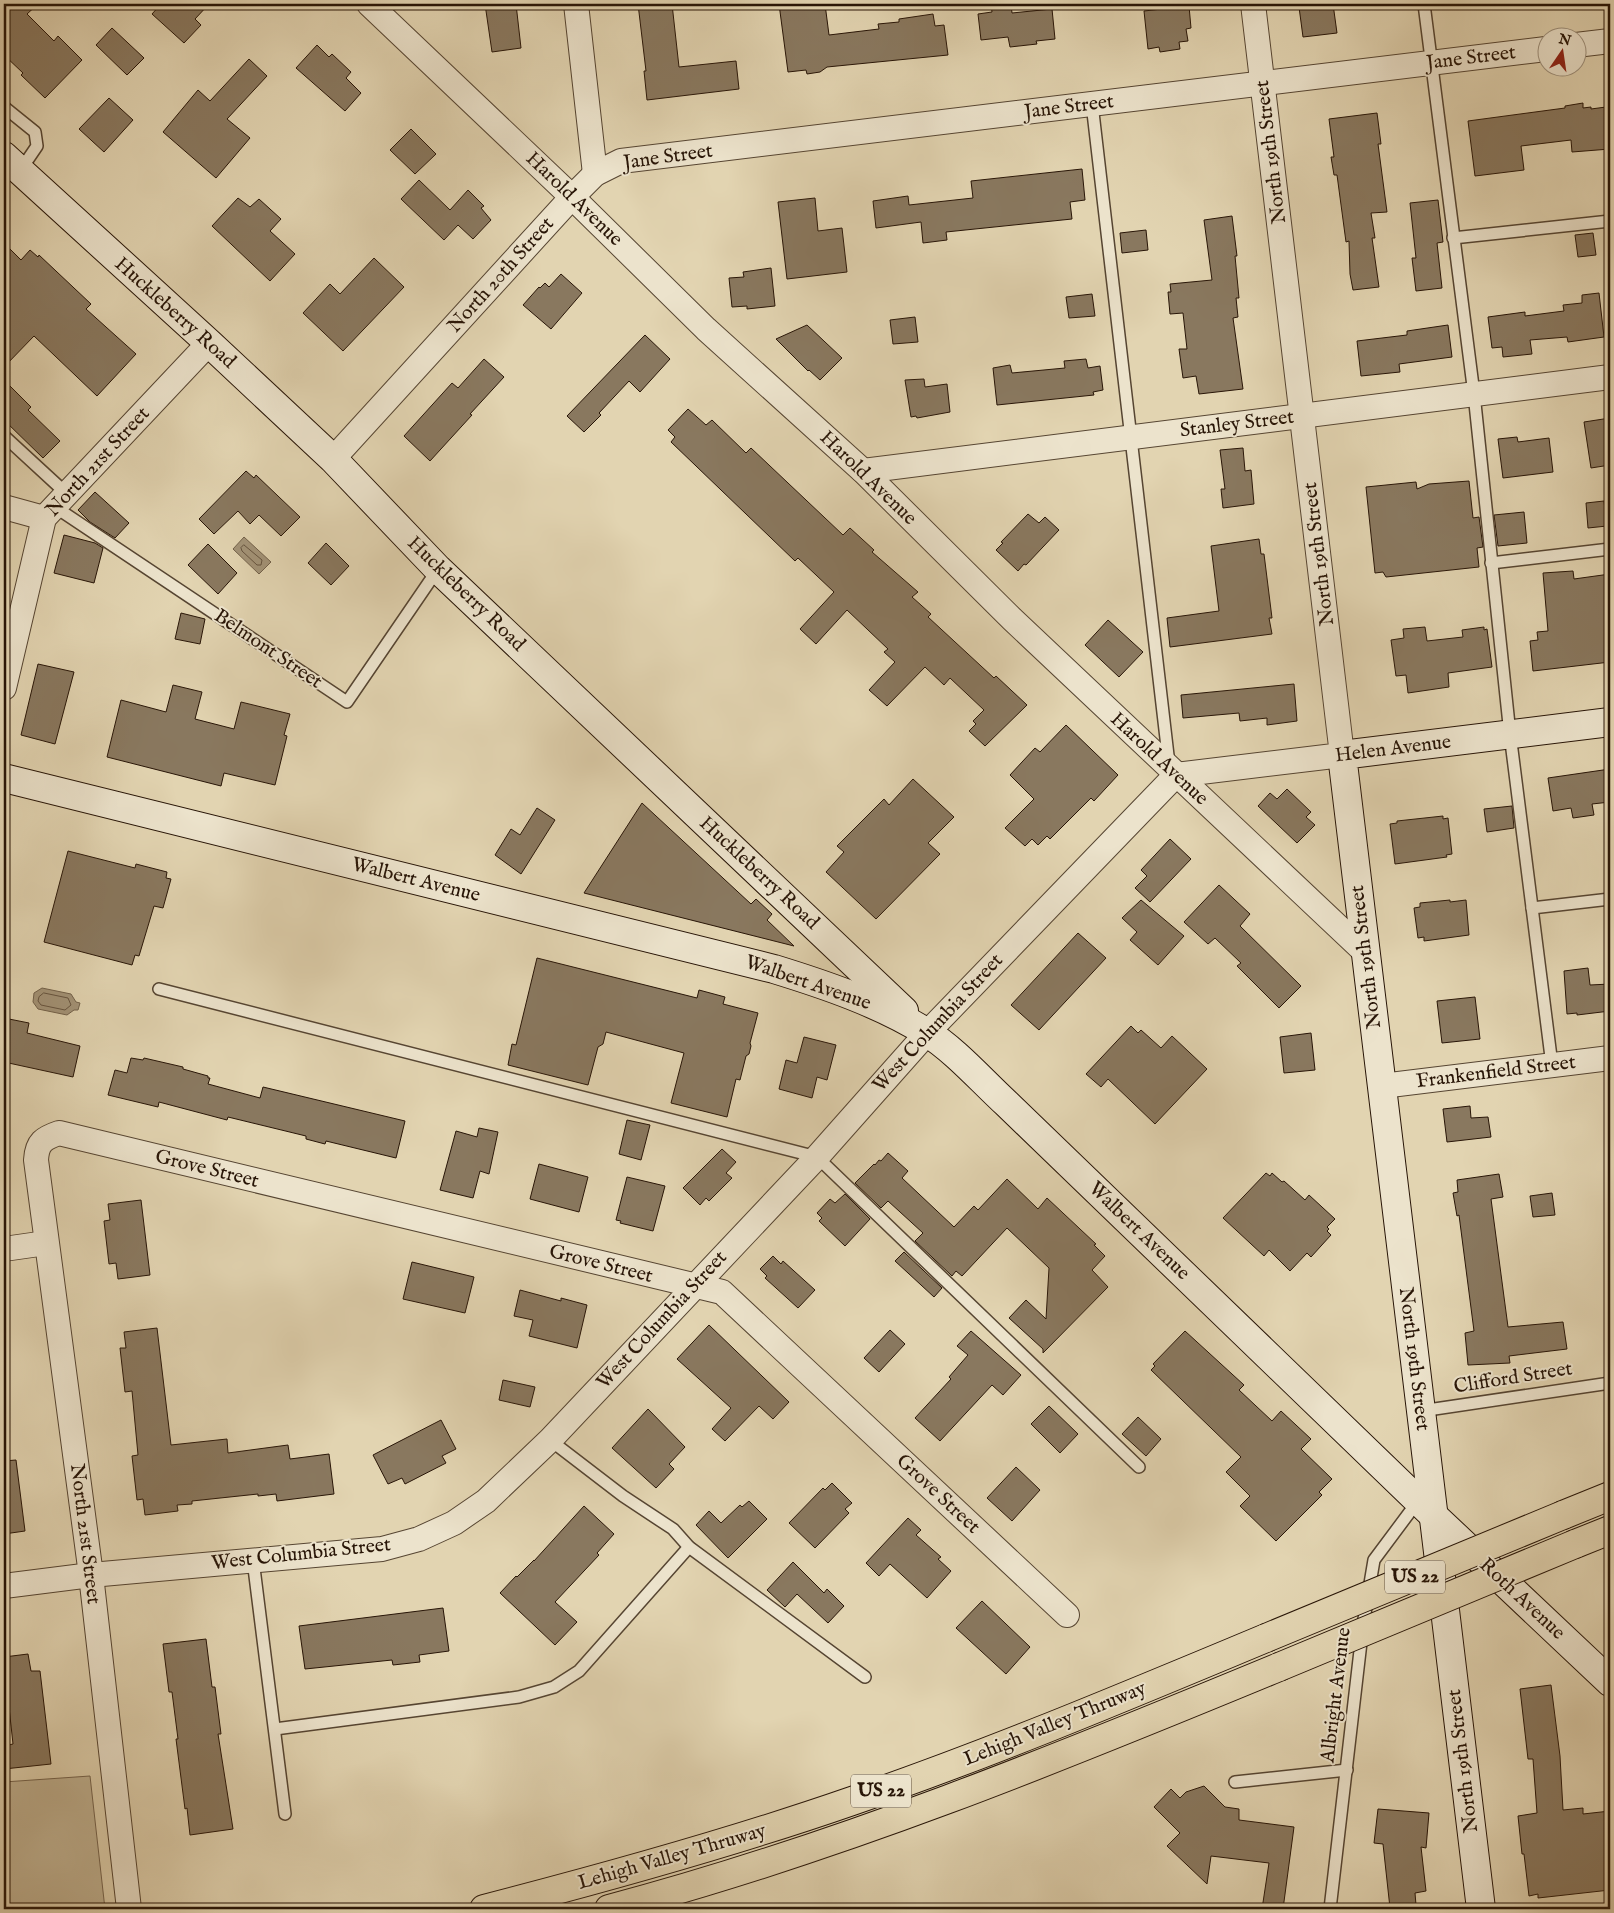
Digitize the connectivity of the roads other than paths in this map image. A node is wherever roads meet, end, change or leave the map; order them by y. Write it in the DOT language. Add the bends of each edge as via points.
graph roads {
  1 [pos="369,4"];
  2 [pos="576,4"];
  3 [pos="1253,4"];
  4 [pos="1424,4"];
  5 [pos="1610,41"];
  6 [pos="1586,44"];
  7 [pos="1536,50"];
  8 [pos="1431,62"];
  9 [pos="1262,83"];
  10 [pos="1092,104"];
  11 [pos="4,106"];
  12 [pos="12,164"];
  13 [pos="595,174"];
  14 [pos="572,196"];
  15 [pos="1610,221"];
  16 [pos="1452,238"];
  17 [pos="209,343"];
  18 [pos="1610,377"];
  19 [pos="1474,394"];
  20 [pos="1303,416"];
  21 [pos="4,436"];
  22 [pos="1131,438"];
  23 [pos="333,459"];
  24 [pos="863,472"];
  25 [pos="55,506"];
  26 [pos="4,507"];
  27 [pos="1610,549"];
  28 [pos="1491,563"];
  29 [pos="438,569"];
  30 [pos="4,688"];
  31 [pos="1610,722"];
  32 [pos="1510,734"];
  33 [pos="1342,755"];
  34 [pos="1173,772"];
  35 [pos="4,778"];
  36 [pos="1610,899"];
  37 [pos="1532,908"];
  38 [pos="1366,953"];
  39 [pos="159,989"];
  40 [pos="927,1032"];
  41 [pos="1610,1058"];
  42 [pos="1552,1065"];
  43 [pos="1382,1086"];
  44 [pos="817,1157"];
  45 [pos="36,1160"];
  46 [pos="46,1243"];
  47 [pos="4,1249"];
  48 [pos="693,1287"];
  49 [pos="1610,1383"];
  50 [pos="1421,1411"];
  51 [pos="550,1440"];
  52 [pos="1139,1466"];
  53 [pos="1610,1496"];
  54 [pos="1426,1508"];
  55 [pos="1610,1530"];
  56 [pos="689,1547"];
  57 [pos="253,1560"];
  58 [pos="91,1575"];
  59 [pos="4,1586"];
  60 [pos="1067,1615"];
  61 [pos="865,1677"];
  62 [pos="1610,1682"];
  63 [pos="275,1729"];
  64 [pos="1347,1770"];
  65 [pos="1234,1782"];
  66 [pos="286,1814"];
  67 [pos="129,1909"];
  68 [pos="484,1909"];
  69 [pos="609,1909"];
  70 [pos="1330,1909"];
  71 [pos="1481,1909"];
  1 -- 14 [label="street, Harold Avenue"];
  2 -- 13 [label="street"];
  3 -- 9 [label="street, North 19th Street"];
  4 -- 8 [label="lane"];
  5 -- 6 [label="street"];
  7 -- 8 [label="street, Jane Street"];
  8 -- 9 [label="street, Jane Street"];
  8 -- 16 [label="lane"];
  9 -- 10 [label="street, Jane Street"];
  9 -- 20 [label="street, North 19th Street"];
  10 -- 13 [label="street, Jane Street" via="621,161"];
  10 -- 22 [label="lane"];
  11 -- 12 [label="lane" via="34,132 37,146"];
  12 -- 17 [label="street, Huckleberry Road"];
  13 -- 14 [label="street, North 20th Street"];
  14 -- 23 [label="street, North 20th Street"];
  14 -- 24 [label="street, Harold Avenue" via="706,329"];
  15 -- 16 [label="lane"];
  16 -- 19 [label="lane"];
  17 -- 23 [label="street, Huckleberry Road"];
  17 -- 25 [label="street, North 21st Street"];
  18 -- 19 [label="street, Stanley Street"];
  19 -- 20 [label="street, Stanley Street"];
  19 -- 28 [label="lane"];
  20 -- 22 [label="street, Stanley Street"];
  20 -- 33 [label="street, North 19th Street"];
  21 -- 25 [label="lane"];
  22 -- 24 [label="street, Stanley Street"];
  22 -- 34 [label="lane"];
  23 -- 29 [label="street, Huckleberry Road"];
  24 -- 34 [label="street, Harold Avenue" via="1012,620"];
  25 -- 26 [label="street, Belmont Street"];
  25 -- 29 [label="lane, Belmont Street" via="347,702"];
  25 -- 30 [label="street, North 21st Street"];
  27 -- 28 [label="lane"];
  28 -- 32 [label="lane"];
  29 -- 40 [label="street, Huckleberry Road"];
  31 -- 32 [label="street, Helen Avenue"];
  32 -- 33 [label="street, Helen Avenue"];
  32 -- 37 [label="lane"];
  33 -- 34 [label="street, Helen Avenue"];
  33 -- 38 [label="street, North 19th Street"];
  34 -- 38 [label="street, Harold Avenue"];
  34 -- 40 [label="street, West Columbia Street"];
  35 -- 40 [label="street, Walbert Avenue" via="774,968 837,990"];
  36 -- 37 [label="lane"];
  37 -- 42 [label="lane"];
  38 -- 43 [label="street, North 19th Street"];
  39 -- 44 [label="lane"];
  40 -- 44 [label="street, West Columbia Street"];
  40 -- 54 [label="street, Walbert Avenue" via="1000,1097"];
  41 -- 42 [label="street, Frankenfield Street"];
  42 -- 43 [label="street, Frankenfield Street"];
  43 -- 50 [label="street, North 19th Street"];
  44 -- 48 [label="street, West Columbia Street"];
  44 -- 52 [label="lane"];
  45 -- 46 [label="street, North 21st Street"];
  45 -- 48 [label="street, Grove Street" via="39,1145 47,1136 59,1132"];
  46 -- 47 [label="street"];
  46 -- 58 [label="street, North 21st Street"];
  48 -- 51 [label="street, West Columbia Street"];
  48 -- 60 [label="street, Grove Street" via="722,1292"];
  49 -- 50 [label="lane, Clifford Street"];
  50 -- 54 [label="street, North 19th Street"];
  51 -- 56 [label="lane" via="623,1496 673,1529"];
  51 -- 57 [label="street, West Columbia Street" via="486,1501 454,1523 419,1539 382,1549"];
  53 -- 68 [label="highway, Lehigh Valley Thruway / US 22, bridge" via="972,1758 728,1842"];
  54 -- 62 [label="street, Roth Avenue"];
  54 -- 64 [label="lane, Albright Avenue" via="1374,1560 1363,1625"];
  54 -- 71 [label="street, North 19th Street"];
  55 -- 69 [label="highway, Lehigh Valley Thruway / US 22, bridge" via="984,1787 737,1872"];
  56 -- 61 [label="lane"];
  56 -- 63 [label="lane" via="579,1672 554,1687 519,1697"];
  57 -- 58 [label="street, West Columbia Street"];
  57 -- 63 [label="lane"];
  58 -- 59 [label="street, West Columbia Street"];
  58 -- 67 [label="street, North 21st Street"];
  63 -- 66 [label="lane"];
  64 -- 65 [label="lane"];
  64 -- 70 [label="lane, Albright Avenue"];
}
